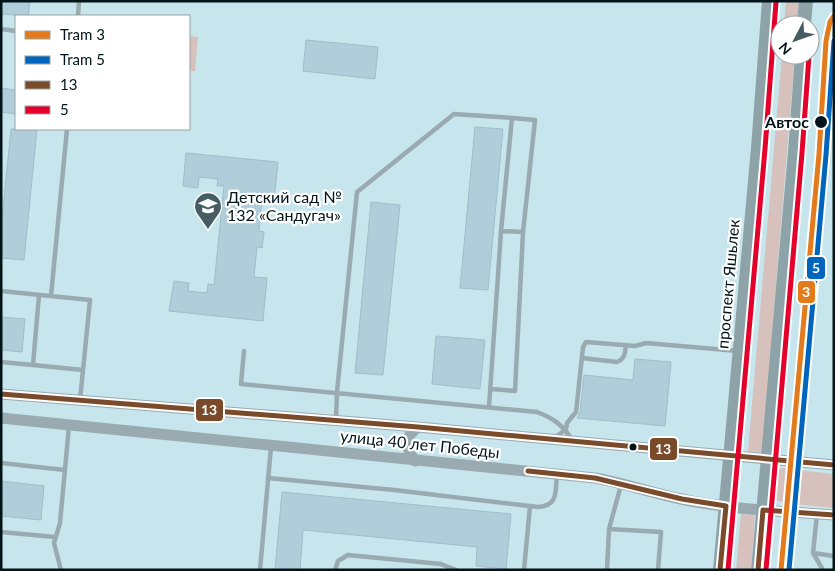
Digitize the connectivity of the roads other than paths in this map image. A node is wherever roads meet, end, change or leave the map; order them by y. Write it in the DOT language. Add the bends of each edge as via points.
graph roads {
  1 [pos="79,1"];
  2 [pos="769,1"];
  3 [pos="806,1"];
  4 [pos="78,15"];
  5 [pos="805,15"];
  6 [pos="1,29"];
  7 [pos="15,31"];
  8 [pos="801,65"];
  9 [pos="512,118"];
  10 [pos="67,130"];
  11 [pos="501,230"];
  12 [pos="523,232"];
  13 [pos="1,291"];
  14 [pos="39,295"];
  15 [pos="51,296"];
  16 [pos="626,345"];
  17 [pos="244,351"];
  18 [pos="739,351"];
  19 [pos="582,358"];
  20 [pos="1,362"];
  21 [pos="32,365"];
  22 [pos="83,370"];
  23 [pos="491,389"];
  24 [pos="338,392"];
  25 [pos="1,394"];
  26 [pos="80,401"];
  27 [pos="489,407"];
  28 [pos="1,418"];
  29 [pos="336,420"];
  30 [pos="69,424"];
  31 [pos="418,427"];
  32 [pos="566,429"];
  33 [pos="552,439"];
  34 [pos="573,441"];
  35 [pos="271,446"];
  36 [pos="730,456"];
  37 [pos="767,458"];
  38 [pos="415,461"];
  39 [pos="1,463"];
  40 [pos="834,465"];
  41 [pos="65,470"];
  42 [pos="558,474"];
  43 [pos="268,478"];
  44 [pos="621,483"];
  45 [pos="530,506"];
  46 [pos="726,506"];
  47 [pos="764,510"];
  48 [pos="817,514"];
  49 [pos="834,516"];
  50 [pos="609,529"];
  51 [pos="1,532"];
  52 [pos="55,537"];
  53 [pos="813,553"];
  54 [pos="834,556"];
  55 [pos="61,570"];
  56 [pos="260,570"];
  57 [pos="335,570"];
  58 [pos="456,570"];
  59 [pos="524,570"];
  60 [pos="606,570"];
  61 [pos="658,570"];
  62 [pos="720,570"];
  63 [pos="758,570"];
  64 [pos="823,570"];
  1 -- 4 [label="lane"];
  2 -- 18 [label="main road, проспект Яшьлек"];
  3 -- 5 [label="main road"];
  6 -- 7 [label="lane"];
  8 -- 37 [label="main road"];
  9 -- 11 [label="lane"];
  9 -- 12 [label="lane" via="535,120"];
  9 -- 24 [label="lane" via="454,114 357,192"];
  10 -- 15 [label="lane"];
  11 -- 12 [label="lane"];
  11 -- 23 [label="lane"];
  12 -- 23 [label="lane" via="515,390"];
  13 -- 14 [label="lane"];
  14 -- 15 [label="lane"];
  14 -- 21 [label="lane"];
  15 -- 22 [label="lane" via="90,300"];
  16 -- 18 [label="lane" via="646,343"];
  16 -- 19 [label="lane" via="625,355 617,362"];
  16 -- 19 [label="lane" via="586,342"];
  17 -- 24 [label="lane" via="241,384"];
  18 -- 36 [label="main road, проспект Яшьлек"];
  19 -- 32 [label="lane" via="577,410"];
  20 -- 21 [label="lane"];
  21 -- 22 [label="lane"];
  22 -- 26 [label="lane"];
  23 -- 27 [label="lane"];
  24 -- 27 [label="lane"];
  24 -- 29 [label="lane"];
  25 -- 26 [label="street, улица 40 лет Победы"];
  26 -- 29 [label="street, улица 40 лет Победы"];
  27 -- 32 [label="lane" via="537,412 554,419"];
  28 -- 30 [label="street, улица 40 лет Победы"];
  29 -- 31 [label="street, улица 40 лет Победы"];
  30 -- 35 [label="street, улица 40 лет Победы"];
  30 -- 41 [label="lane"];
  31 -- 33 [label="street, улица 40 лет Победы"];
  31 -- 38 [label="street" via="409,434 406,444"];
  32 -- 33 [label="lane"];
  32 -- 34 [label="lane"];
  33 -- 34 [label="street, улица 40 лет Победы"];
  34 -- 36 [label="street, улица 40 лет Победы"];
  35 -- 38 [label="street, улица 40 лет Победы"];
  35 -- 43 [label="lane"];
  36 -- 37 [label="street, улица 40 лет Победы"];
  36 -- 46 [label="main road, проспект Яшьлек"];
  37 -- 40 [label="street, улица 40 лет Победы"];
  37 -- 47 [label="main road"];
  38 -- 42 [label="street, улица 40 лет Победы"];
  39 -- 41 [label="lane"];
  41 -- 52 [label="lane" via="60,524"];
  42 -- 44 [label="street, улица 40 лет Победы"];
  42 -- 45 [label="lane" via="555,499 545,507"];
  43 -- 45 [label="lane"];
  43 -- 56 [label="lane"];
  44 -- 46 [label="street, улица 40 лет Победы" via="682,499"];
  44 -- 50 [label="lane"];
  45 -- 59 [label="lane"];
  46 -- 47 [label="street, улица 40 лет Победы"];
  46 -- 62 [label="main road, проспект Яшьлек"];
  47 -- 48 [label="street, улица 40 лет Победы"];
  47 -- 63 [label="main road"];
  48 -- 49 [label="street, улица 40 лет Победы"];
  48 -- 53 [label="lane"];
  50 -- 60 [label="lane"];
  50 -- 61 [label="lane" via="661,532"];
  51 -- 52 [label="lane"];
  52 -- 55 [label="lane"];
  53 -- 54 [label="lane"];
  53 -- 64 [label="lane"];
  57 -- 58 [label="lane" via="338,561 348,555 441,564"];
}
